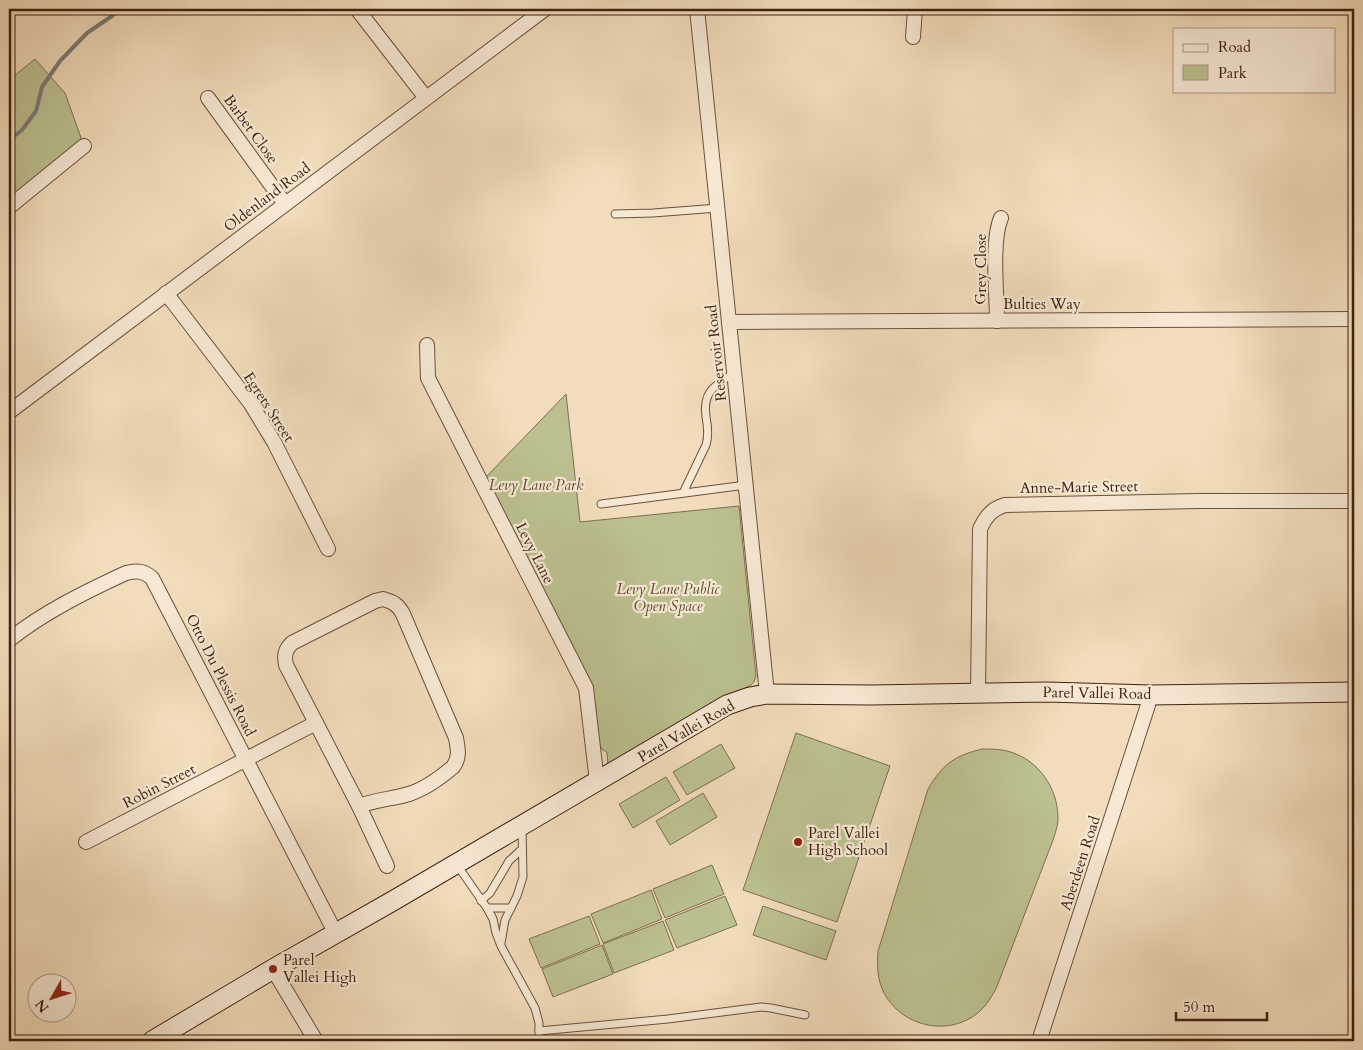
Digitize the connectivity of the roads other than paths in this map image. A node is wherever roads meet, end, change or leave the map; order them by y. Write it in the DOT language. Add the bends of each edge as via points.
graph roads {
  1 [pos="357,9"];
  2 [pos="545,9"];
  3 [pos="698,9"];
  4 [pos="915,9"];
  5 [pos="913,37"];
  6 [pos="208,98"];
  7 [pos="426,98"];
  8 [pos="84,146"];
  9 [pos="285,204"];
  10 [pos="9,208"];
  11 [pos="718,208"];
  12 [pos="615,214"];
  13 [pos="1001,218"];
  14 [pos="166,293"];
  15 [pos="1354,319"];
  16 [pos="997,321"];
  17 [pos="729,322"];
  18 [pos="426,345"];
  19 [pos="735,372"];
  20 [pos="9,412"];
  21 [pos="746,485"];
  22 [pos="683,493"];
  23 [pos="1354,501"];
  24 [pos="601,504"];
  25 [pos="328,548"];
  26 [pos="9,640"];
  27 [pos="1354,692"];
  28 [pos="978,693"];
  29 [pos="767,694"];
  30 [pos="1150,695"];
  31 [pos="316,723"];
  32 [pos="246,759"];
  33 [pos="596,782"];
  34 [pos="359,806"];
  35 [pos="523,825"];
  36 [pos="86,842"];
  37 [pos="522,849"];
  38 [pos="456,864"];
  39 [pos="387,866"];
  40 [pos="481,901"];
  41 [pos="487,908"];
  42 [pos="511,908"];
  43 [pos="336,934"];
  44 [pos="501,946"];
  45 [pos="273,969"];
  46 [pos="805,1015"];
  47 [pos="539,1031"];
  48 [pos="152,1041"];
  49 [pos="316,1041"];
  50 [pos="539,1041"];
  51 [pos="1039,1041"];
  1 -- 7 [label="street"];
  2 -- 7 [label="street, Oldenland Road"];
  3 -- 11 [label="street, Reservoir Road"];
  4 -- 5 [label="street"];
  6 -- 9 [label="street, Barbet Close"];
  7 -- 9 [label="street, Oldenland Road"];
  8 -- 10 [label="street"];
  9 -- 14 [label="street, Oldenland Road"];
  11 -- 12 [label="lane"];
  11 -- 17 [label="street, Reservoir Road"];
  13 -- 16 [label="street, Grey Close" via="996,242"];
  14 -- 20 [label="street, Oldenland Road"];
  14 -- 25 [label="street, Egrets Street" via="251,404"];
  15 -- 16 [label="street, Bulties Way"];
  16 -- 17 [label="street, Bulties Way"];
  17 -- 19 [label="street, Reservoir Road"];
  18 -- 33 [label="street, Levy Lane" via="428,378 586,688"];
  19 -- 21 [label="street, Reservoir Road"];
  19 -- 22 [label="lane" via="712,389 705,400 708,437"];
  21 -- 22 [label="lane"];
  21 -- 29 [label="street, Reservoir Road"];
  22 -- 24 [label="lane"];
  23 -- 28 [label="street, Anne-Marie Street" via="1005,504 998,507 985,518 980,528"];
  26 -- 32 [label="street, Otto Du Plessis Road" via="46,614 126,573 141,571 147,574 155,583"];
  27 -- 30 [label="street, Parel Vallei Road"];
  28 -- 29 [label="street, Parel Vallei Road"];
  28 -- 30 [label="street, Parel Vallei Road"];
  29 -- 33 [label="street, Parel Vallei Road" via="727,706"];
  30 -- 51 [label="street, Aberdeen Road"];
  31 -- 32 [label="street, Robin Street"];
  31 -- 34 [label="street"];
  31 -- 34 [label="street" via="286,665 287,648 374,601 392,601 403,614 456,738 458,755 453,767 426,786"];
  32 -- 36 [label="street, Robin Street"];
  32 -- 43 [label="street, Otto Du Plessis Road"];
  33 -- 35 [label="street, Parel Vallei Road"];
  34 -- 39 [label="street"];
  35 -- 37 [label="lane"];
  35 -- 38 [label="street, Parel Vallei Road"];
  37 -- 40 [label="lane" via="509,861 490,893"];
  37 -- 42 [label="lane" via="523,877"];
  38 -- 40 [label="lane"];
  38 -- 43 [label="street, Parel Vallei Road"];
  40 -- 41 [label="lane"];
  41 -- 42 [label="lane"];
  41 -- 44 [label="lane"];
  42 -- 44 [label="lane" via="503,926"];
  43 -- 45 [label="street, Parel Vallei Road"];
  44 -- 47 [label="lane" via="535,1008"];
  45 -- 48 [label="street, Parel Vallei Road"];
  45 -- 49 [label="street"];
  46 -- 47 [label="lane" via="765,1007"];
  47 -- 50 [label="lane"];
}
